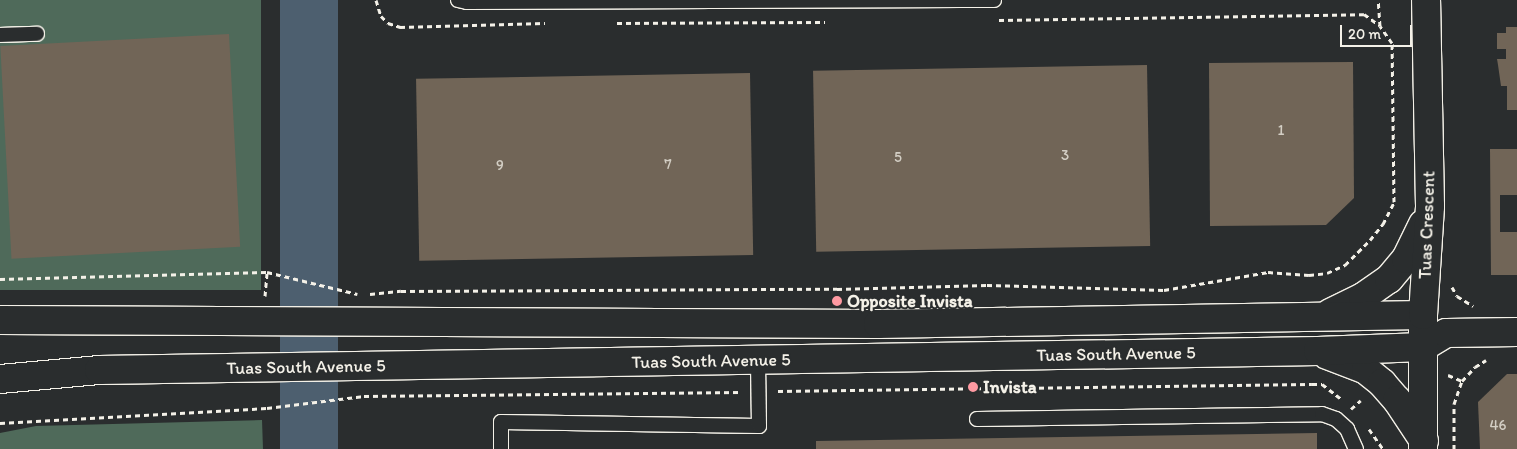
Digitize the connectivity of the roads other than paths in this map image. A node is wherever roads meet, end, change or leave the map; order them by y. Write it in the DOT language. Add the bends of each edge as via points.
graph roads {
  1 [pos="458,0"];
  2 [pos="994,0"];
  3 [pos="1426,0"];
  4 [pos="37,34"];
  5 [pos="0,35"];
  6 [pos="1430,206"];
  7 [pos="1423,315"];
  8 [pos="1322,317"];
  9 [pos="0,320"];
  10 [pos="1517,332"];
  11 [pos="1446,333"];
  12 [pos="1423,347"];
  13 [pos="1318,352"];
  14 [pos="758,360"];
  15 [pos="0,380"];
  16 [pos="977,419"];
  17 [pos="1424,445"];
  18 [pos="501,449"];
  19 [pos="1356,449"];
  1 -- 2 [label="lane"];
  3 -- 6 [label="street, Tuas Crescent"];
  4 -- 5 [label="lane"];
  6 -- 7 [label="street, Tuas Crescent"];
  6 -- 8 [label="street" via="1418,238 1389,279"];
  7 -- 8 [label="street, Tuas South Avenue 5"];
  7 -- 11 [label="street"];
  7 -- 12 [label="street, Tuas Crescent"];
  8 -- 9 [label="street, Tuas South Avenue 5" via="878,324"];
  10 -- 11 [label="street"];
  11 -- 12 [label="street"];
  12 -- 13 [label="street, Tuas South Avenue 5"];
  12 -- 17 [label="street, Tuas Crescent"];
  13 -- 14 [label="street, Tuas South Avenue 5"];
  13 -- 17 [label="street" via="1366,370 1382,383 1397,400"];
  14 -- 15 [label="street, Tuas South Avenue 5" via="99,370"];
  14 -- 18 [label="lane" via="759,426 501,422"];
  16 -- 19 [label="lane" via="1322,414 1336,419 1347,429"];
}
